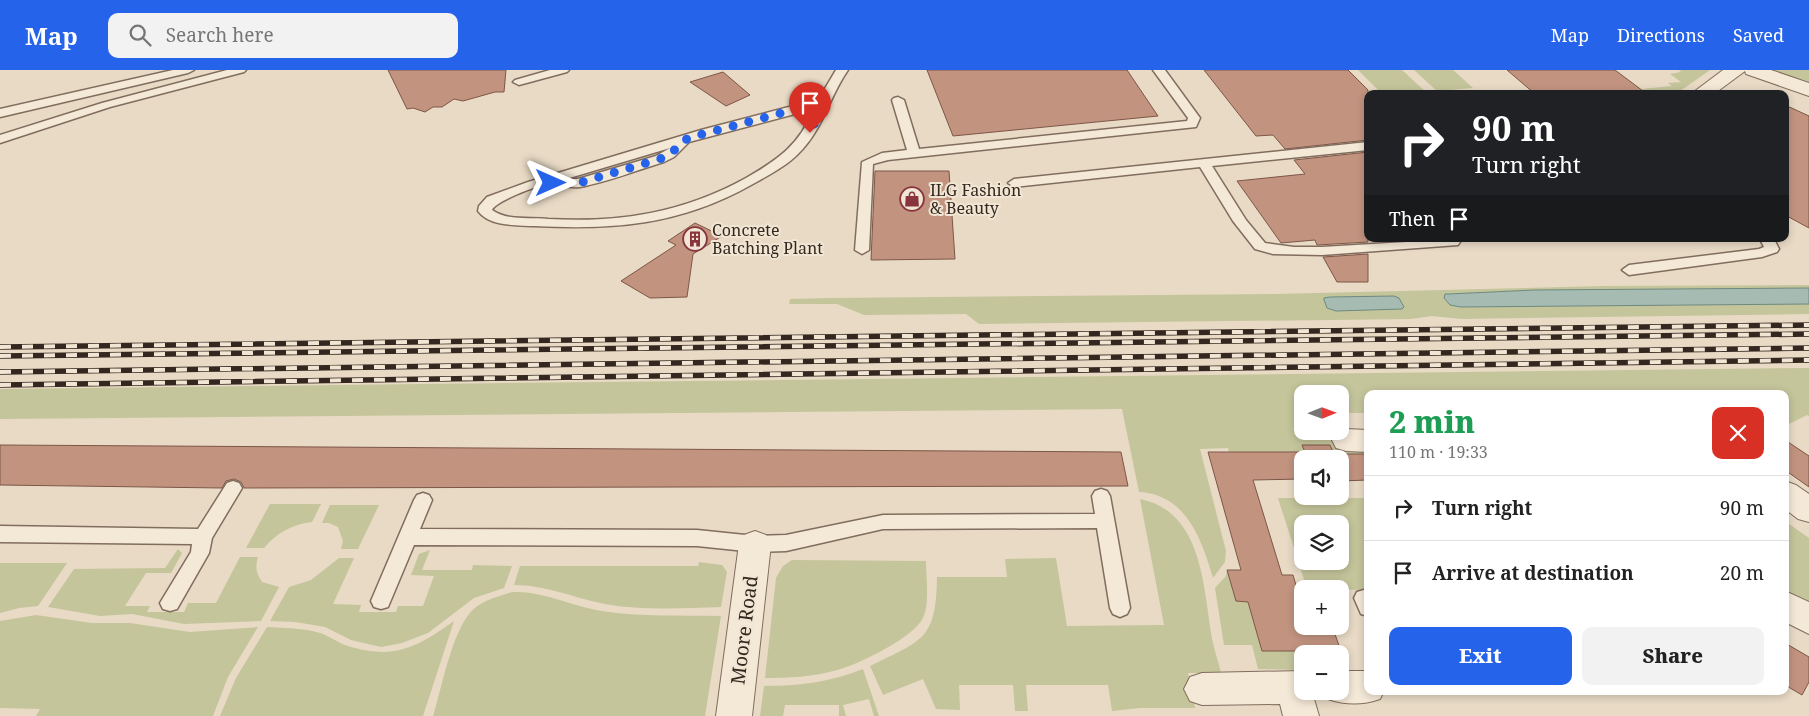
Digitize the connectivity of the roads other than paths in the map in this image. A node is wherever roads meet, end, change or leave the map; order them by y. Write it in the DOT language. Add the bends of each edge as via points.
graph roads {
  1 [pos="188,70"];
  2 [pos="240,70"];
  3 [pos="563,70"];
  4 [pos="842,70"];
  5 [pos="1159,70"];
  6 [pos="1736,70"];
  7 [pos="1752,70"];
  8 [pos="139,76"];
  9 [pos="519,82"];
  10 [pos="1707,90"];
  11 [pos="1809,90"];
  12 [pos="898,100"];
  13 [pos="823,105"];
  14 [pos="0,113"];
  15 [pos="0,139"];
  16 [pos="1364,146"];
  17 [pos="914,153"];
  18 [pos="1204,164"];
  19 [pos="1014,183"];
  20 [pos="1453,242"];
  21 [pos="1769,242"];
  22 [pos="862,250"];
  23 [pos="1630,270"];
  24 [pos="233,488"];
  25 [pos="1101,496"];
  26 [pos="1789,496"];
  27 [pos="423,500"];
  28 [pos="1809,510"];
  29 [pos="1104,521"];
  30 [pos="0,534"];
  31 [pos="203,537"];
  32 [pos="407,537"];
  33 [pos="755,544"];
  34 [pos="381,601"];
  35 [pos="170,603"];
  36 [pos="1789,607"];
  37 [pos="1120,608"];
  38 [pos="1809,619"];
  39 [pos="1349,687"];
  40 [pos="1364,687"];
  41 [pos="1202,689"];
  42 [pos="1294,697"];
  43 [pos="734,716"];
  1 -- 8 [label="lane"];
  2 -- 15 [label="lane" via="106,104"];
  3 -- 9 [label="lane"];
  4 -- 13 [label="lane"];
  5 -- 17 [label="lane" via="1194,118 1192,124"];
  6 -- 10 [label="street"];
  7 -- 11 [label="street"];
  8 -- 14 [label="lane"];
  12 -- 17 [label="lane"];
  13 -- 13 [label="lane" via="806,139 784,159 725,194 666,216 622,224 584,224 506,219 486,211 492,200 532,185 688,138 804,107"];
  16 -- 18 [label="lane"];
  17 -- 22 [label="lane" via="881,157 866,164"];
  18 -- 19 [label="lane"];
  18 -- 20 [label="lane" via="1252,239 1265,248 1293,252"];
  21 -- 23 [label="lane" via="1772,248 1762,253"];
  24 -- 31 [label="lane"];
  25 -- 29 [label="lane"];
  26 -- 28 [label="street"];
  27 -- 32 [label="lane"];
  29 -- 33 [label="lane" via="883,522 786,543"];
  29 -- 37 [label="lane"];
  30 -- 31 [label="lane"];
  31 -- 35 [label="lane" via="200,553"];
  32 -- 33 [label="lane" via="697,538"];
  32 -- 34 [label="lane"];
  33 -- 43 [label="street, Moore Road"];
  36 -- 38 [label="street"];
  39 -- 40 [label="street"];
  41 -- 42 [label="street"];
}
